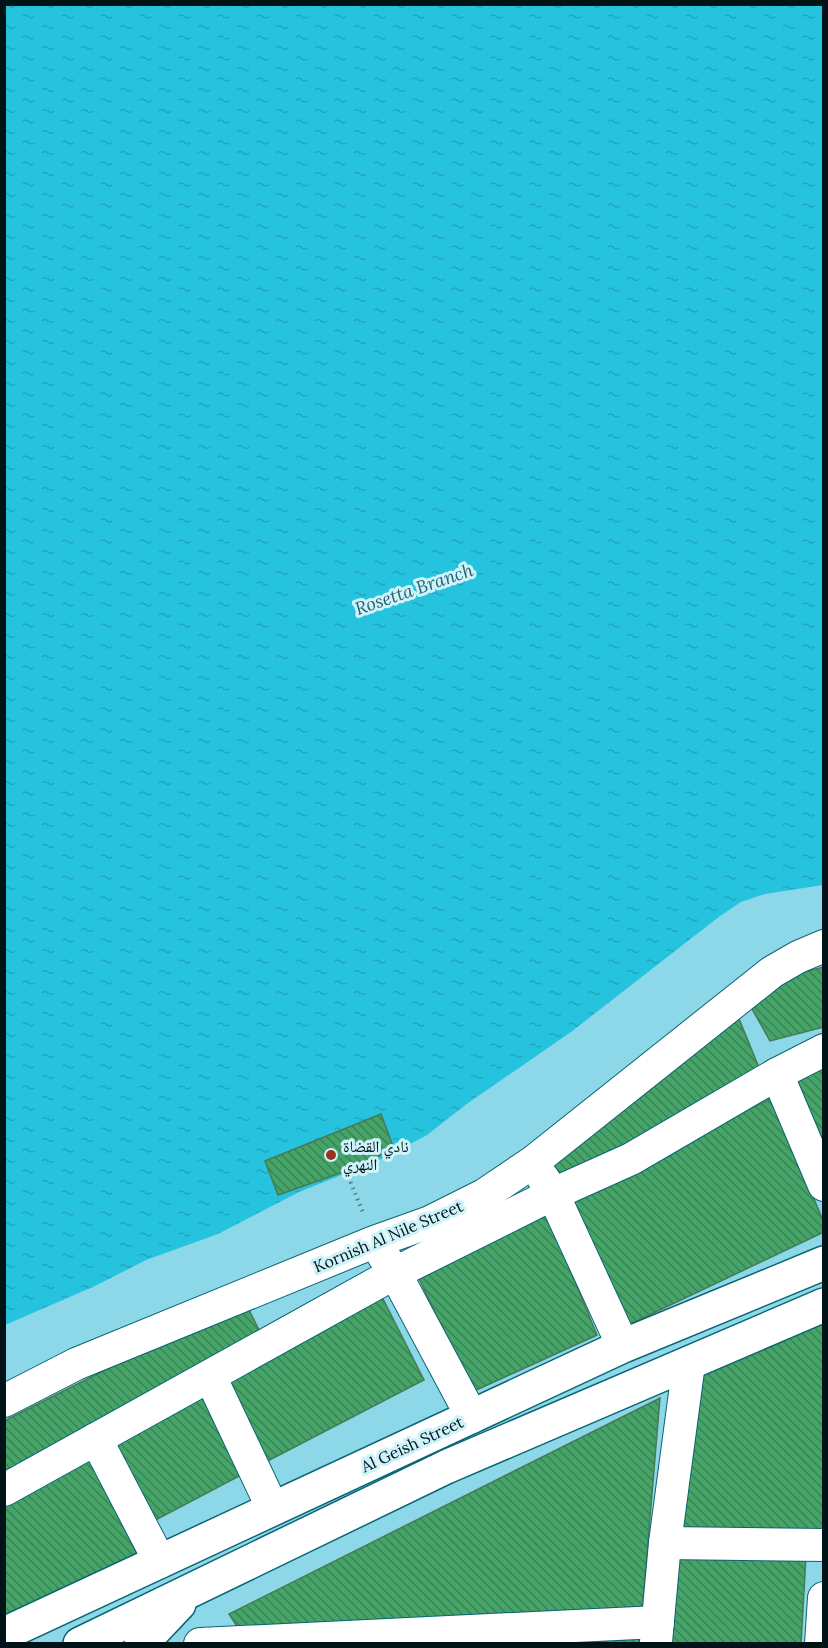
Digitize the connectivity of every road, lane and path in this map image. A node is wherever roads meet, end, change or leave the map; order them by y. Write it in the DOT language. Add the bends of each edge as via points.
graph roads {
  1 [pos="824,946"];
  2 [pos="824,1050"];
  3 [pos="777,1074"];
  4 [pos="533,1162"];
  5 [pos="346,1171"];
  6 [pos="824,1185"];
  7 [pos="553,1194"];
  8 [pos="374,1242"];
  9 [pos="824,1263"];
  10 [pos="395,1273"];
  11 [pos="824,1305"];
  12 [pos="623,1346"];
  13 [pos="689,1363"];
  14 [pos="210,1376"];
  15 [pos="4,1401"];
  16 [pos="472,1417"];
  17 [pos="96,1439"];
  18 [pos="4,1490"];
  19 [pos="273,1509"];
  20 [pos="665,1544"];
  21 [pos="824,1545"];
  22 [pos="160,1562"];
  23 [pos="102,1589"];
  24 [pos="824,1599"];
  25 [pos="657,1633"];
  26 [pos="4,1634"];
  27 [pos="130,1634"];
  28 [pos="80,1644"];
  29 [pos="200,1644"];
  30 [pos="821,1644"];
  1 -- 4 [label="street, Kornish Al Nile Street" via="772,972"];
  2 -- 3 [label="street"];
  3 -- 6 [label="street"];
  3 -- 7 [label="street" via="632,1158"];
  4 -- 7 [label="street"];
  4 -- 8 [label="street, Kornish Al Nile Street" via="483,1195 430,1222"];
  5 -- 8 [label="path"];
  7 -- 10 [label="street"];
  7 -- 12 [label="street"];
  8 -- 10 [label="street"];
  8 -- 15 [label="street, Kornish Al Nile Street" via="76,1364"];
  9 -- 12 [label="main road, Al Geish Street"];
  10 -- 14 [label="street"];
  10 -- 16 [label="street"];
  11 -- 13 [label="main road"];
  12 -- 16 [label="main road, Al Geish Street"];
  13 -- 20 [label="street"];
  13 -- 27 [label="main road" via="446,1467 194,1588"];
  14 -- 17 [label="street"];
  14 -- 19 [label="street"];
  16 -- 19 [label="main road, Al Geish Street"];
  17 -- 18 [label="street"];
  17 -- 22 [label="street"];
  19 -- 22 [label="main road, Al Geish Street"];
  20 -- 21 [label="street"];
  20 -- 25 [label="street"];
  22 -- 23 [label="main road, Al Geish Street"];
  23 -- 26 [label="main road, Al Geish Street"];
  23 -- 27 [label="main road"];
  24 -- 30 [label="street"];
  25 -- 29 [label="street"];
  27 -- 28 [label="main road"];
}
